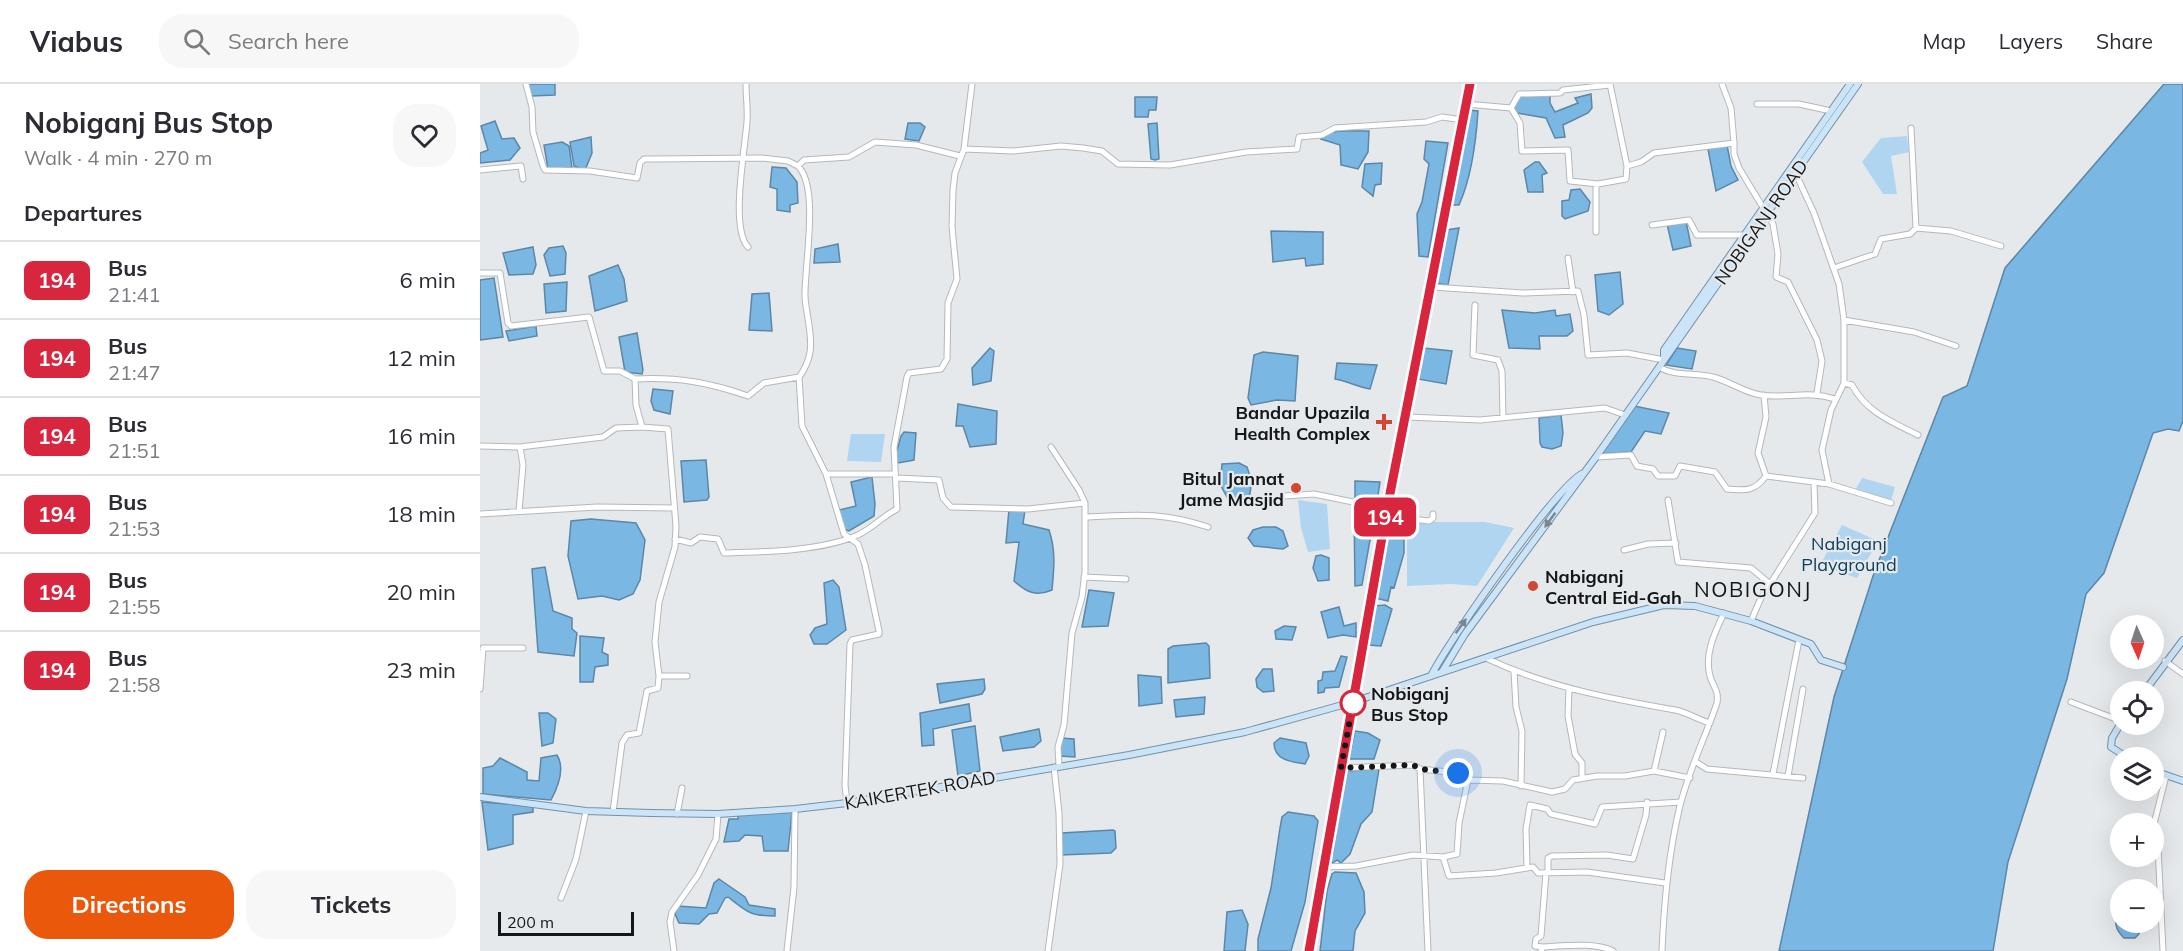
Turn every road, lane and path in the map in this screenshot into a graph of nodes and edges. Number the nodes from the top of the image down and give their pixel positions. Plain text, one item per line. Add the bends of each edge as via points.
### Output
1 (526, 84) edge
2 (746, 84) edge
3 (972, 84) edge
4 (1470, 84) edge
5 (1610, 84) edge
6 (1722, 84) edge
7 (1850, 84) edge
8 (1858, 84) edge
9 (1466, 104) junction
10 (1757, 104) dead end
11 (1511, 108) junction
12 (1831, 111) junction
13 (1463, 120) junction
14 (1911, 128) dead end
15 (1734, 143) junction
16 (964, 149) junction
17 (960, 156) junction
18 (744, 159) junction
19 (798, 166) junction
20 (1628, 166) junction
21 (1791, 168) junction
22 (480, 170) edge
23 (1797, 173) junction
24 (523, 179) dead end
25 (1596, 184) junction
26 (1764, 211) junction
27 (1652, 225) dead end
28 (1916, 228) junction
29 (1596, 232) dead end
30 (1744, 235) junction
31 (2001, 246) dead end
32 (748, 247) dead end
33 (1568, 258) dead end
34 (1834, 268) junction
35 (480, 273) edge
36 (1434, 287) junction
37 (1573, 292) junction
38 (1475, 305) dead end
39 (1844, 320) junction
40 (1956, 346) dead end
41 (1465, 355) dead end
42 (1473, 356) junction
43 (1664, 360) junction
44 (1659, 367) junction
45 (799, 377) junction
46 (635, 379) junction
47 (1844, 383) junction
48 (1817, 393) junction
49 (1764, 395) junction
50 (1835, 399) junction
51 (1625, 415) junction
52 (1407, 417) junction
53 (1503, 417) junction
54 (642, 427) junction
55 (1918, 435) dead end
56 (480, 446) edge
57 (519, 447) junction
58 (1051, 447) dead end
59 (1596, 457) junction
60 (1585, 473) junction
61 (826, 474) junction
62 (896, 476) junction
63 (1766, 476) junction
64 (1814, 482) junction
65 (1829, 484) junction
66 (1285, 496) dead end
67 (1668, 500) dead end
68 (1085, 503) junction
69 (1891, 503) dead end
70 (674, 508) junction
71 (519, 511) junction
72 (1386, 513) junction
73 (480, 514) edge
74 (1433, 514) dead end
75 (1085, 517) junction
76 (1208, 527) dead end
77 (851, 537) junction
78 (675, 539) junction
79 (1676, 543) junction
80 (1624, 550) dead end
81 (1084, 577) junction
82 (1126, 579) dead end
83 (1770, 584) junction
84 (1724, 613) junction
85 (1751, 621) junction
86 (1799, 640) junction
87 (2183, 640) edge
88 (523, 648) dead end
89 (1488, 659) junction
90 (2166, 661) junction
91 (1843, 667) dead end
92 (1514, 671) junction
93 (1442, 672) junction
94 (2183, 674) edge
95 (659, 676) junction
96 (687, 676) dead end
97 (1431, 676) junction
98 (2152, 681) edge
99 (480, 689) edge
100 (1569, 689) junction
101 (1803, 689) dead end
102 (1353, 702) junction
103 (2071, 702) dead end
104 (2110, 718) edge
105 (1710, 723) junction
106 (1663, 732) dead end
107 (1696, 762) junction
108 (1056, 766) junction
109 (1341, 768) junction
110 (1420, 769) junction
111 (1654, 771) junction
112 (1773, 774) junction
113 (1788, 776) junction
114 (2166, 776) joint
115 (1582, 778) junction
116 (1690, 778) junction
117 (1803, 778) dead end
118 (1468, 780) junction
119 (2183, 781) edge
120 (1521, 786) junction
121 (682, 788) dead end
122 (480, 797) edge
123 (847, 802) junction
124 (1647, 802) junction
125 (1681, 802) junction
126 (795, 809) junction
127 (586, 811) junction
128 (613, 812) junction
129 (2157, 813) edge
130 (677, 814) junction
131 (718, 814) junction
132 (1425, 856) junction
133 (1443, 857) junction
134 (1323, 867) junction
135 (1527, 867) junction
136 (2159, 867) edge
137 (1547, 873) junction
138 (1665, 883) junction
139 (561, 898) dead end
140 (1542, 949) edge
141 (674, 951) edge
142 (787, 951) edge
143 (1048, 951) edge
144 (1309, 951) edge
145 (1428, 951) edge
146 (1613, 951) edge
147 (1662, 951) edge
148 (2163, 951) edge

1 - 18 street via 533,132 546,170 637,178 644,159
2 - 18 street
3 - 16 street
4 - 9 main road
5 - 11 street via 1560,93 1519,94
5 - 20 street
6 - 15 street via 1731,108
7 - 12 main road, NOBIGANJ ROAD
8 - 23 main road, NOBIGANJ ROAD
9 - 11 street
9 - 13 main road
10 - 12 street via 1799,104
11 - 25 street via 1520,123 1522,151 1568,150 1570,181
12 - 21 main road, NOBIGANJ ROAD
13 - 16 street via 1442,117 1394,126 1335,128 1322,135 1299,137 1297,149 1246,152 1170,165 1118,164 1102,151 1083,148
13 - 36 main road
14 - 28 street
15 - 20 street via 1654,153
15 - 26 street via 1739,168
16 - 17 street
17 - 19 street via 910,144 875,142 849,157 804,160
17 - 62 street via 953,190 952,227 957,279 948,303 947,359 941,369 909,373 907,377 894,447
18 - 19 street via 788,161
18 - 32 street via 740,216 742,239
19 - 45 street via 805,177 810,218 805,294 810,352
20 - 25 street via 1626,179
21 - 23 street
21 - 26 main road, NOBIGANJ ROAD
22 - 24 street via 521,166
23 - 26 main road, NOBIGANJ ROAD
23 - 34 street
25 - 29 street
26 - 30 main road, NOBIGANJ ROAD
26 - 43 main road, NOBIGANJ ROAD
26 - 48 street via 1776,238 1776,277 1788,282 1818,339 1821,360
27 - 30 street via 1690,220 1697,235
28 - 31 street via 1951,231
28 - 34 street via 1910,234 1881,239 1875,254
30 - 43 main road, NOBIGANJ ROAD via 1664,350
33 - 37 street
34 - 39 street
35 - 46 street via 500,273 511,326 589,317 604,371 620,371
36 - 37 street
36 - 52 main road
37 - 43 street via 1580,293 1588,355 1627,353
38 - 42 street
39 - 40 street via 1906,330
39 - 47 street
41 - 42 street
42 - 53 street via 1498,360 1502,371
43 - 44 main road, NOBIGANJ ROAD
44 - 49 street via 1669,373 1716,378
44 - 51 main road, NOBIGANJ ROAD
45 - 46 street via 764,383 748,396 723,386 678,378
45 - 61 street via 802,426
46 - 54 street
47 - 50 street
47 - 55 street via 1851,385 1859,399 1879,415
48 - 49 street
48 - 50 street
49 - 63 street via 1766,417 1758,453
50 - 65 street via 1822,450
51 - 53 street via 1605,408
51 - 59 main road, NOBIGANJ ROAD
52 - 53 street
52 - 72 main road
54 - 57 street via 616,428 603,437
54 - 70 street via 668,429
56 - 57 street
57 - 71 street via 523,465
58 - 68 street
59 - 60 main road, NOBIGANJ ROAD
59 - 63 street via 1630,455 1637,466 1653,469 1658,476 1676,476 1680,466 1712,471 1718,473 1727,489 1744,491 1755,488
60 -> 93 main road, NOBIGANJ ROAD via 1465,634
97 -> 60 main road, NOBIGANJ ROAD via 1444,649 1545,511 1570,481
61 - 62 street
61 - 77 street via 844,534
62 - 68 street via 939,480 943,498 951,507 1028,509
62 - 77 street via 897,509
63 - 64 street
64 - 65 street
64 - 83 street via 1815,513
65 - 69 street
66 - 72 street via 1314,494
67 - 79 street
68 - 75 street
70 - 71 street
70 - 78 street
71 - 73 street
72 - 74 street via 1429,521
72 - 102 main road
75 - 76 street via 1146,513 1190,519
75 - 81 street
77 - 78 street via 830,546 750,553 724,553 715,538 700,537 691,543
77 - 123 street via 858,544 865,565 879,634 852,640 850,644
78 - 95 street via 659,602
79 - 80 street
79 - 83 street via 1678,562 1751,568
81 - 82 street
81 - 108 street via 1072,633 1064,725
83 - 85 street
84 - 85 main road, KAIKERTEK ROAD
84 - 89 main road, KAIKERTEK ROAD via 1695,606 1664,605 1593,622
84 - 105 street via 1710,648 1710,678 1718,693
85 - 86 main road, KAIKERTEK ROAD
86 - 91 main road, KAIKERTEK ROAD via 1813,645 1821,660
86 - 112 street
87 - 90 main road
88 - 99 street via 483,648
89 - 92 street
89 - 93 main road, KAIKERTEK ROAD
90 - 94 street
90 - 98 main road
92 - 100 street
92 - 120 street via 1522,731
93 - 97 main road, KAIKERTEK ROAD
95 - 96 street
95 - 128 street via 658,688 646,691 639,733 627,735 622,743
97 - 102 main road, KAIKERTEK ROAD
100 - 105 street via 1642,702
100 - 115 street via 1568,716 1575,754 1582,763
101 - 113 street
102 - 108 main road, KAIKERTEK ROAD via 1207,741
102 - 109 main road
103 - 104 street
105 - 107 street
106 - 111 street
107 - 112 street via 1707,769
107 - 116 street
108 - 123 main road, KAIKERTEK ROAD
108 - 143 street via 1060,864
109 - 110 street via 1406,765
109 - 134 main road
110 - 118 street via 1458,773
110 - 132 street
111 - 115 street
111 - 116 street
112 - 113 street
113 - 117 street
114 - 119 main road
114 - 129 street
115 - 120 street via 1554,792
116 - 125 street
118 - 120 street
118 - 133 street via 1457,855
121 - 130 street
122 - 127 main road, KAIKERTEK ROAD
123 - 126 main road, KAIKERTEK ROAD
124 - 125 street
124 - 135 street via 1602,807 1595,824 1530,805
124 - 137 street via 1634,858 1552,856 1548,858
125 - 138 street
126 - 131 main road, KAIKERTEK ROAD
126 - 142 street via 794,887
127 - 128 main road, KAIKERTEK ROAD
127 - 139 street via 576,860
128 - 130 main road, KAIKERTEK ROAD
130 - 131 main road, KAIKERTEK ROAD
131 - 141 street via 716,839 698,875 672,912
132 - 133 street
132 - 134 street
132 - 145 street
133 - 135 street via 1449,876
134 - 144 main road
135 - 137 street via 1534,867 1536,873
136 - 148 street
137 - 138 street via 1587,872
137 - 140 street via 1541,936 1535,946
138 - 147 street
140 - 146 street via 1598,947

